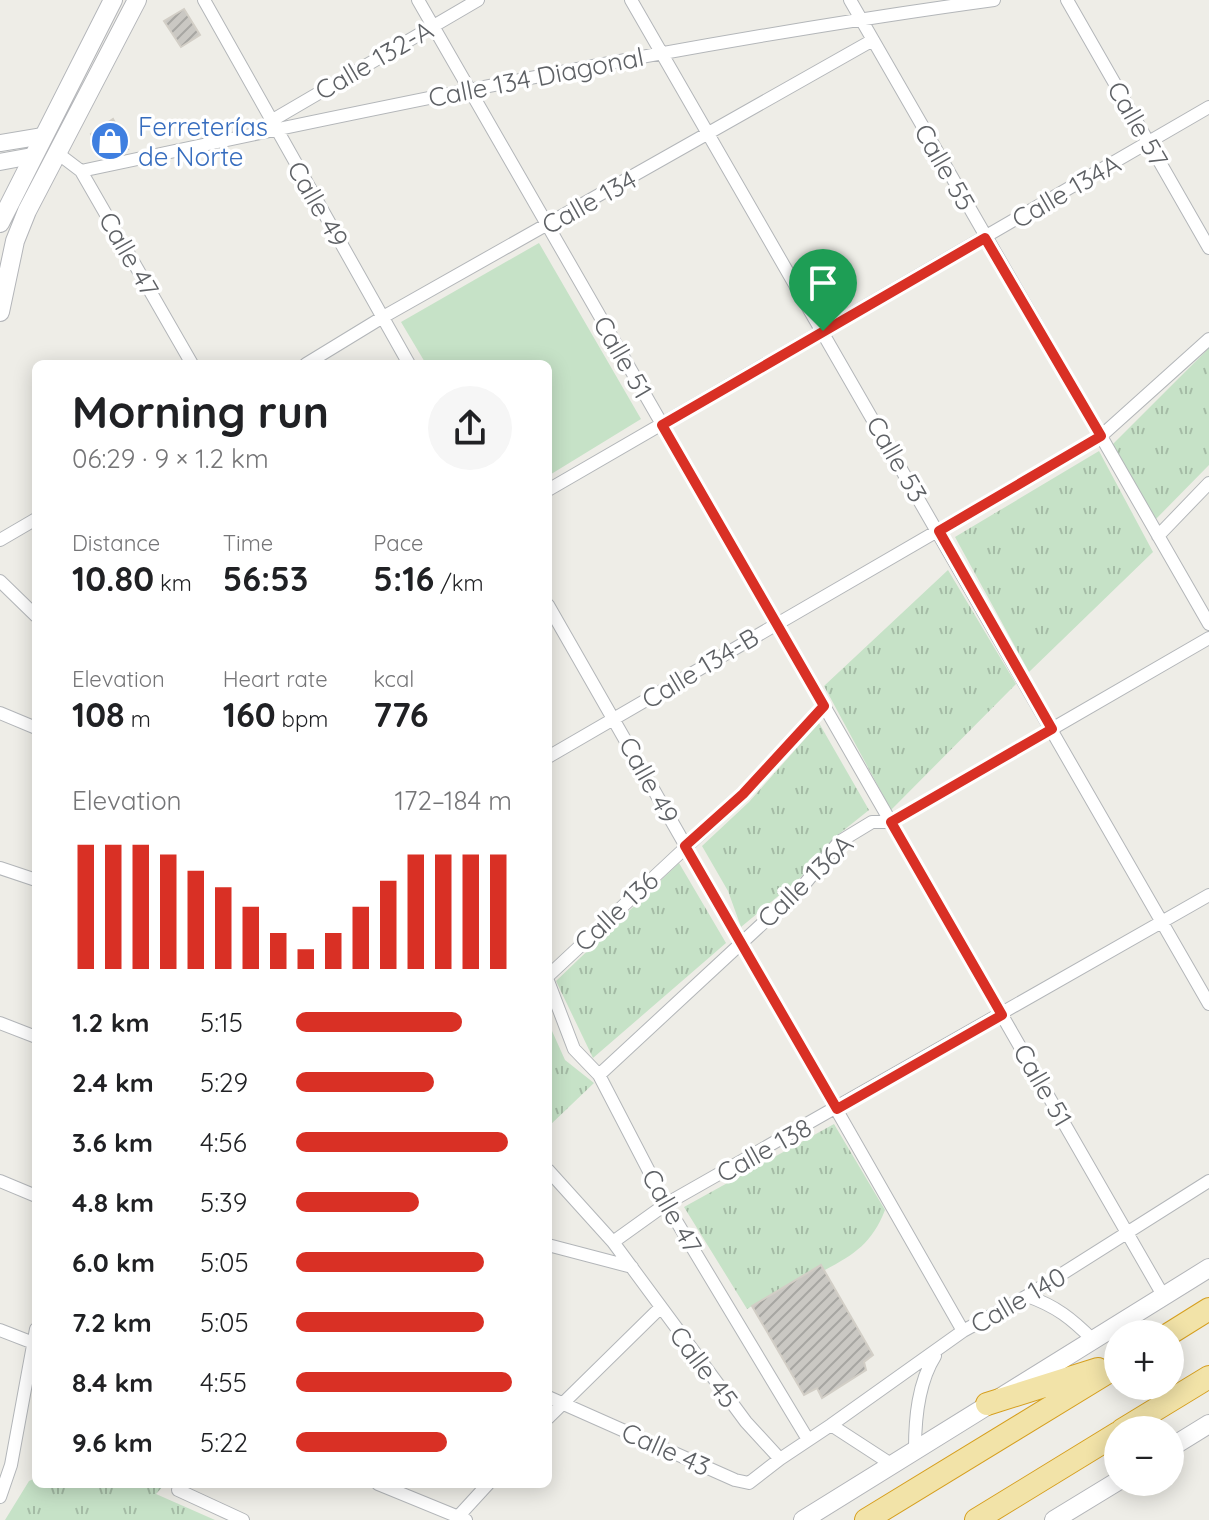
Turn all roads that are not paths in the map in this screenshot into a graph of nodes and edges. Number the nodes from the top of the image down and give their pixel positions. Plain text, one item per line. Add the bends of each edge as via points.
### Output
1 (113, 0) edge
2 (137, 0) edge
3 (204, 0) edge
4 (418, 0) edge
5 (478, 0) edge
6 (631, 0) edge
7 (850, 0) edge
8 (994, 0) edge
9 (1067, 0) edge
10 (861, 18) junction
11 (432, 26) junction
12 (873, 40) junction
13 (662, 53) junction
14 (469, 90) junction
15 (1209, 107) edge
16 (273, 125) junction
17 (710, 135) junction
18 (43, 136) junction
19 (0, 143) edge
20 (1148, 143) junction
21 (56, 152) junction
22 (32, 156) junction
23 (0, 162) edge
24 (81, 171) junction
25 (0, 223) edge
26 (547, 226) junction
27 (985, 238) junction
28 (1209, 247) edge
29 (0, 312) edge
30 (383, 317) junction
31 (823, 331) junction
32 (1209, 339) edge
33 (190, 360) edge
34 (313, 360) edge
35 (407, 360) edge
36 (662, 425) junction
37 (1101, 436) junction
38 (1209, 483) edge
39 (552, 488) edge
40 (32, 521) edge
41 (939, 531) junction
42 (1158, 536) junction
43 (0, 540) edge
44 (0, 581) edge
45 (32, 612) edge
46 (552, 612) edge
47 (776, 622) junction
48 (1209, 624) edge
49 (1209, 638) edge
50 (824, 706) junction
51 (0, 713) edge
52 (615, 719) junction
53 (32, 726) edge
54 (1052, 729) junction
55 (552, 755) edge
56 (891, 822) junction
57 (685, 846) junction
58 (0, 868) edge
59 (32, 879) edge
60 (1209, 895) edge
61 (1162, 923) junction
62 (740, 942) junction
63 (552, 974) edge
64 (552, 989) edge
65 (1209, 1004) edge
66 (1002, 1015) junction
67 (0, 1023) edge
68 (32, 1035) edge
69 (599, 1075) junction
70 (837, 1109) junction
71 (552, 1174) edge
72 (0, 1181) edge
73 (1209, 1181) edge
74 (32, 1194) edge
75 (666, 1204) junction
76 (1128, 1233) junction
77 (613, 1242) junction
78 (552, 1246) edge
79 (632, 1267) junction
80 (1209, 1268) edge
81 (1027, 1296) junction
82 (1164, 1297) junction
83 (660, 1308) junction
84 (1209, 1309) edge
85 (1184, 1325) edge
86 (0, 1330) edge
87 (963, 1331) junction
88 (1093, 1340) junction
89 (32, 1342) edge
90 (939, 1350) junction
91 (32, 1358) edge
92 (1104, 1368) edge
93 (1104, 1373) edge
94 (1209, 1377) edge
95 (552, 1398) edge
96 (562, 1402) junction
97 (987, 1404) junction
98 (552, 1413) edge
99 (1145, 1416) edge
100 (1209, 1424) edge
101 (831, 1425) junction
102 (807, 1438) junction
103 (1184, 1439) edge
104 (1104, 1441) edge
105 (915, 1449) junction
106 (780, 1459) junction
107 (891, 1464) junction
108 (180, 1488) edge
109 (387, 1488) edge
110 (485, 1488) edge
111 (1104, 1490) edge
112 (0, 1497) edge
113 (459, 1519) edge
114 (243, 1520) edge
115 (803, 1520) edge
116 (866, 1520) edge
117 (976, 1520) edge
118 (1054, 1520) edge

1 - 18 main road
2 - 21 main road
3 - 16 street, Calle 49
4 - 11 street, Calle 51
5 - 11 street, Calle 132-A
6 - 13 street, Calle 53
7 - 10 street, Calle 55
8 - 10 street, Calle 134 Diagonal
9 - 20 street, Calle 57
10 - 12 street, Calle 55
10 - 13 street, Calle 134 Diagonal
11 - 14 street, Calle 51
11 - 16 street, Calle 132-A
12 - 17 street, Calle 134
12 - 27 street, Calle 55
13 - 14 street, Calle 134 Diagonal
13 - 17 street, Calle 53
14 - 16 street, Calle 134 Diagonal
14 - 26 street, Calle 51
15 - 20 street, Calle 134A
16 - 24 street, Calle 134 Diagonal
16 - 30 street, Calle 49
17 - 26 street, Calle 134
17 - 31 street, Calle 53
18 - 19 street
18 - 22 main road
20 - 27 street, Calle 134A
20 - 28 street, Calle 57
21 - 24 street, Calle 47
21 - 29 main road via 15,241
22 - 23 street
22 - 25 main road
24 - 33 street, Calle 47
26 - 30 street, Calle 134
26 - 36 street, Calle 51
27 - 31 street, Calle 134A
27 - 37 street, Calle 55
30 - 34 street, Calle 134
30 - 35 street, Calle 49
31 - 36 street, Calle 134A
31 - 41 street, Calle 53
32 - 37 street, Calle 134-B
36 - 39 street, Calle 134A
36 - 47 street, Calle 51
37 - 41 street, Calle 134-B
37 - 42 street, Calle 55
38 - 42 street
40 - 43 street
41 - 47 street, Calle 134-B
41 - 54 street, Calle 53
42 - 48 street, Calle 55
44 - 45 street
46 - 52 street, Calle 49
47 - 50 street, Calle 51
47 - 52 street, Calle 134-B
49 - 54 street, Calle 136A
50 - 56 street, Calle 51
50 - 57 street, Calle 136 via 743,794
51 - 53 street
52 - 55 street, Calle 134-B
52 - 57 street, Calle 49
54 - 56 street, Calle 136A
54 - 61 street, Calle 53
56 - 62 street, Calle 136A via 872,822 839,842 803,886
56 - 66 street, Calle 51
57 - 62 street, Calle 49
57 - 63 street, Calle 136
58 - 59 street
60 - 61 street, Calle 138
61 - 65 street, Calle 53
61 - 66 street, Calle 138
62 - 69 street, Calle 136A
62 - 70 street, Calle 49
64 - 69 street, Calle 47 via 574,1049
66 - 70 street, Calle 138
66 - 76 street, Calle 51
67 - 68 street
69 - 75 street, Calle 47
70 - 75 street, Calle 138
70 - 87 street, Calle 49
71 - 77 street, Calle 45
72 - 74 street
73 - 76 street, Calle 140
75 - 77 street, Calle 138
75 - 102 street, Calle 47
76 - 81 street, Calle 140
76 - 82 street, Calle 51
77 - 79 street, Calle 45
78 - 79 street
79 - 83 street, Calle 45
80 - 82 main road
81 - 87 street, Calle 140
81 - 88 street via 1068,1315
82 - 88 main road
83 - 96 street
83 - 106 street, Calle 45
84 - 85 highway
86 - 89 street
87 - 90 street, Calle 140
88 - 97 main road
90 - 101 street, Calle 140
90 - 105 street via 925,1372
91 - 112 street
92 - 97 highway
93 - 116 highway
94 - 99 highway
95 - 96 street, Calle 43
96 - 98 street
96 - 106 street, Calle 43 via 735,1480 749,1483
97 - 105 main road
100 - 103 main road
101 - 102 street
101 - 107 street
102 - 106 street
104 - 117 highway
105 - 107 main road
107 - 115 main road
108 - 114 street
109 - 113 street
110 - 113 street
111 - 118 main road

